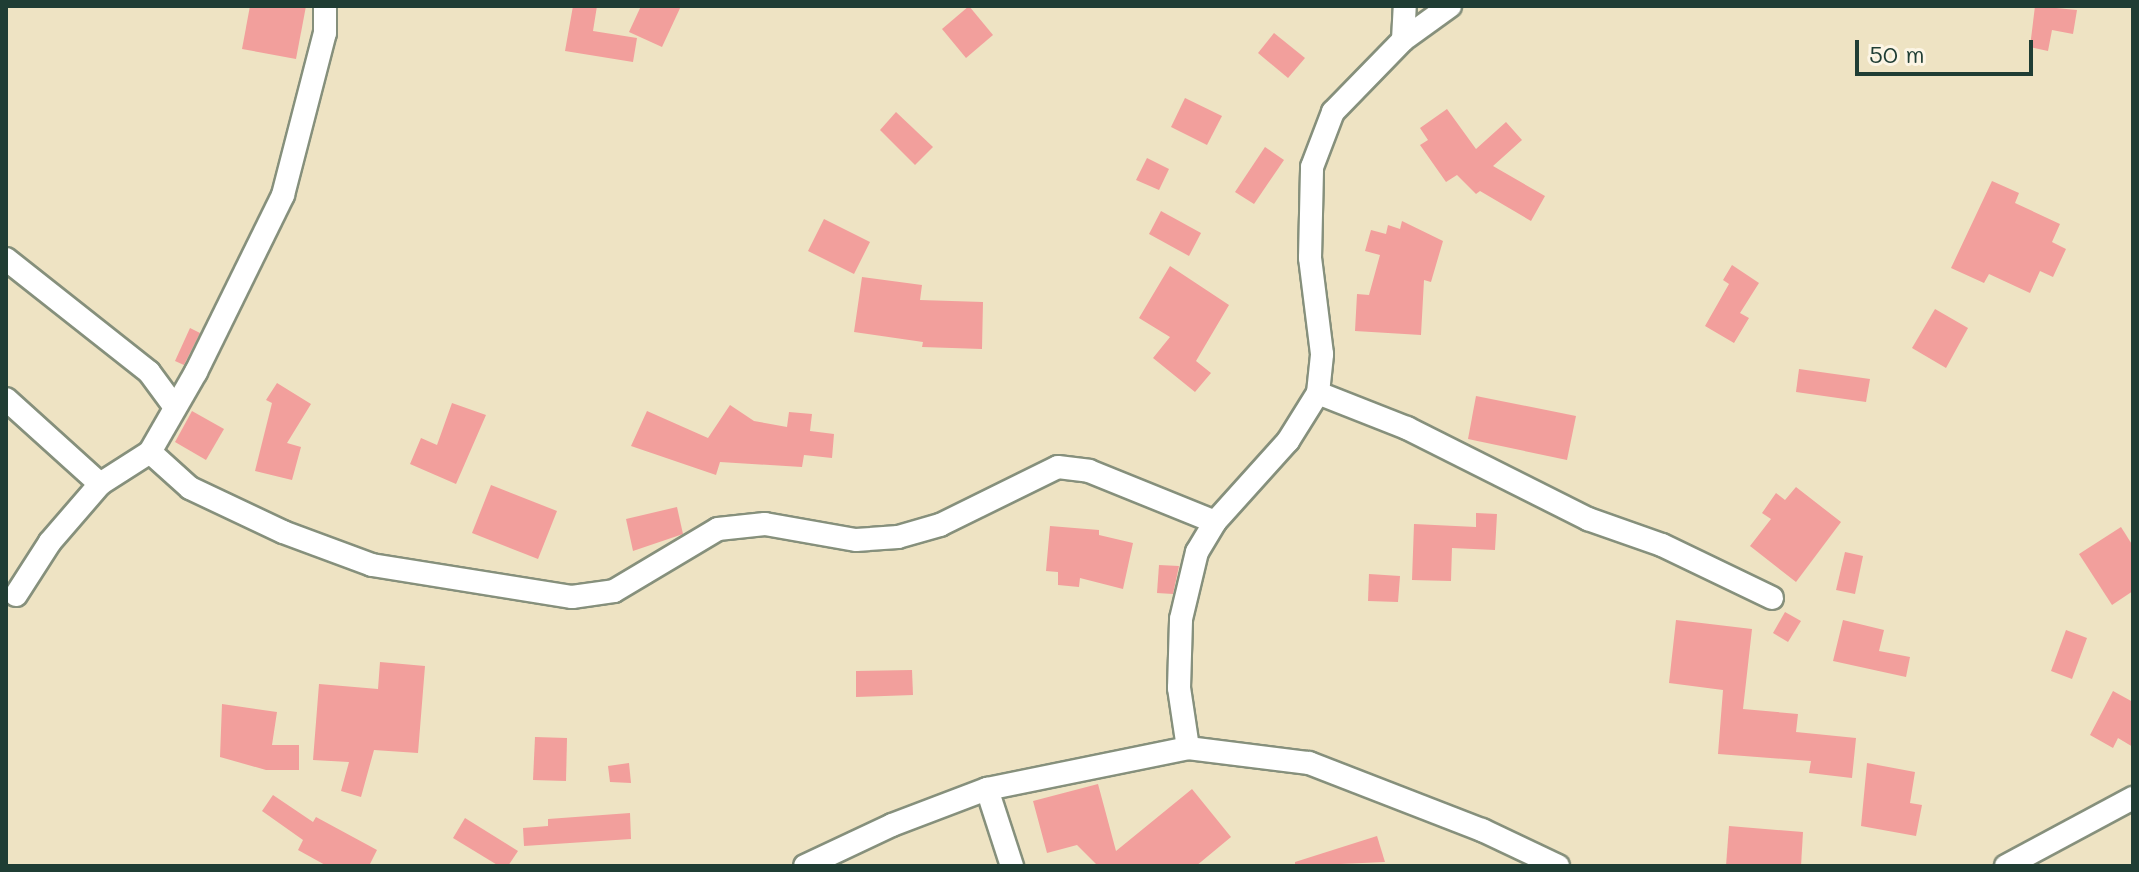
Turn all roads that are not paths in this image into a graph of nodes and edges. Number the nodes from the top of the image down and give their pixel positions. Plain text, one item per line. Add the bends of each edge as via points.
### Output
1 (325, 6) edge
2 (1405, 6) edge
3 (1450, 6) edge
4 (1403, 40) junction
5 (6, 259) edge
6 (1318, 393) junction
7 (6, 399) edge
8 (174, 406) junction
9 (150, 452) junction
10 (100, 484) junction
11 (1215, 522) junction
12 (16, 595) dead end
13 (1772, 598) dead end
14 (1188, 748) junction
15 (987, 789) junction
16 (2133, 798) edge
17 (805, 866) edge
18 (1012, 866) edge
19 (1558, 866) edge
20 (2006, 866) edge

1 - 8 street via 325,33 283,195
2 - 4 street
3 - 4 street
4 - 6 street via 1333,112 1312,167 1310,258 1322,354
5 - 8 street via 149,372
6 - 11 street via 1288,441
6 - 13 street via 1407,428 1588,519 1662,545
7 - 10 street
8 - 9 street
9 - 10 street
9 - 11 street via 190,488 283,532 372,565 572,597 614,591 718,529 765,524 856,540 898,537 940,525 1058,467 1102,476
10 - 12 street via 50,542
11 - 14 street via 1197,552 1181,619 1179,688
14 - 15 street
14 - 19 street via 1309,763 1482,830
15 - 17 street
15 - 18 street
16 - 20 street

